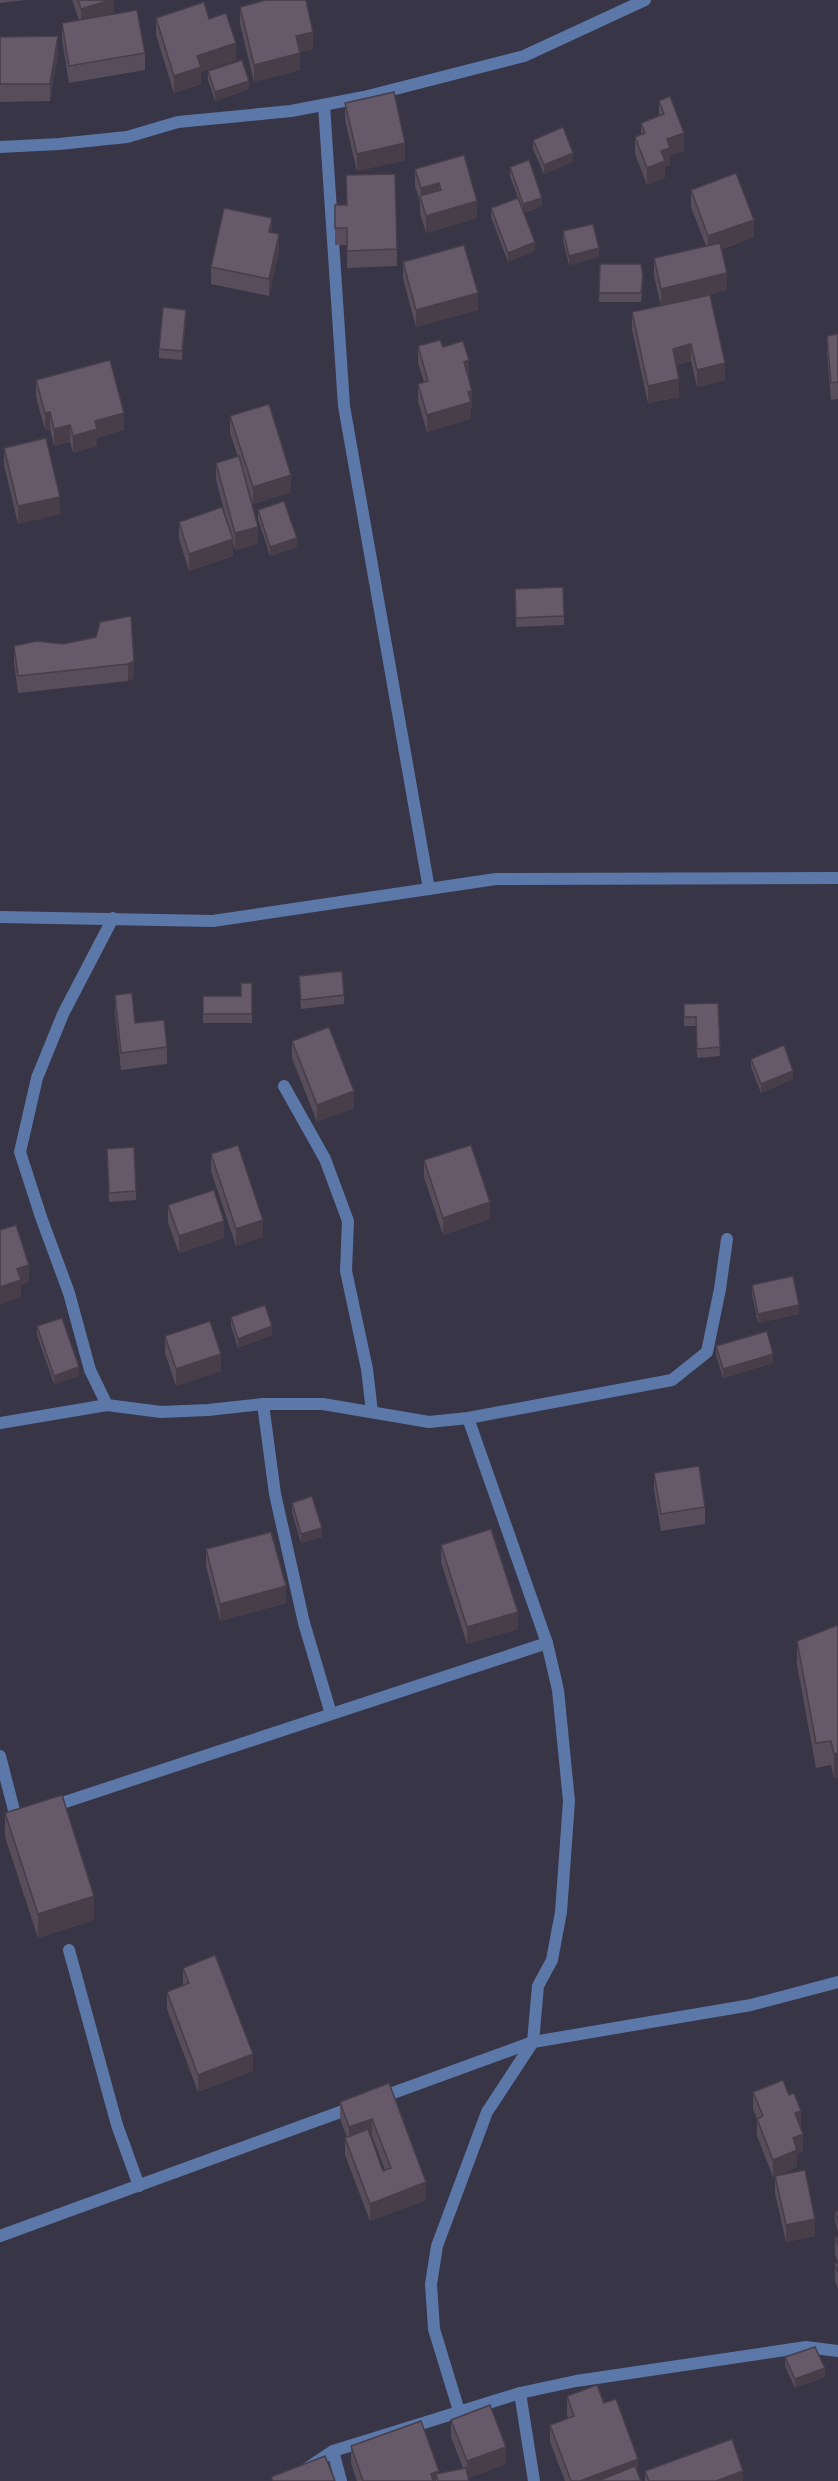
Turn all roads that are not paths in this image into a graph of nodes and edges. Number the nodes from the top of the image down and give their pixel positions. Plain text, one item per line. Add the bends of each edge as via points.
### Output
1 (645, 0) edge
2 (324, 105) junction
3 (0, 147) edge
4 (838, 878) edge
5 (429, 889) junction
6 (0, 917) edge
7 (113, 918) junction
8 (284, 1086) dead end
9 (727, 1239) dead end
10 (263, 1404) junction
11 (107, 1405) junction
12 (372, 1412) junction
13 (468, 1419) junction
14 (0, 1423) edge
15 (547, 1643) junction
16 (331, 1714) junction
17 (0, 1756) edge
18 (27, 1814) junction
19 (0, 1823) edge
20 (69, 1950) dead end
21 (838, 1982) edge
22 (533, 2042) junction
23 (139, 2186) junction
24 (0, 2236) edge
25 (838, 2352) edge
26 (520, 2393) junction
27 (459, 2411) junction
28 (333, 2451) junction
29 (288, 2481) edge
30 (341, 2481) edge
31 (534, 2481) edge

1 - 2 street via 524,56
2 - 3 street via 178,122 127,137
2 - 5 street via 344,406
4 - 5 street via 496,879
5 - 7 street via 213,921
6 - 7 street
7 - 11 street via 63,1014 37,1078 20,1152 69,1293 90,1370
8 - 12 street via 325,1159 348,1221 346,1271
9 - 13 street via 707,1352 672,1380
10 - 11 street via 161,1412
10 - 12 street via 323,1404
10 - 16 street via 275,1494 304,1623
11 - 14 street
12 - 13 street via 429,1422
13 - 15 street
15 - 16 street
15 - 22 street via 558,1690 569,1801 561,1912 552,1960 538,1986
16 - 18 street
17 - 18 street
18 - 19 street
20 - 23 street via 111,2103
21 - 22 street via 751,2005
22 - 23 street
22 - 27 street via 487,2112 437,2246 431,2284 434,2329
23 - 24 street
25 - 26 street via 806,2347 611,2375
26 - 27 street
26 - 31 street
27 - 28 street
28 - 29 street
28 - 30 street

